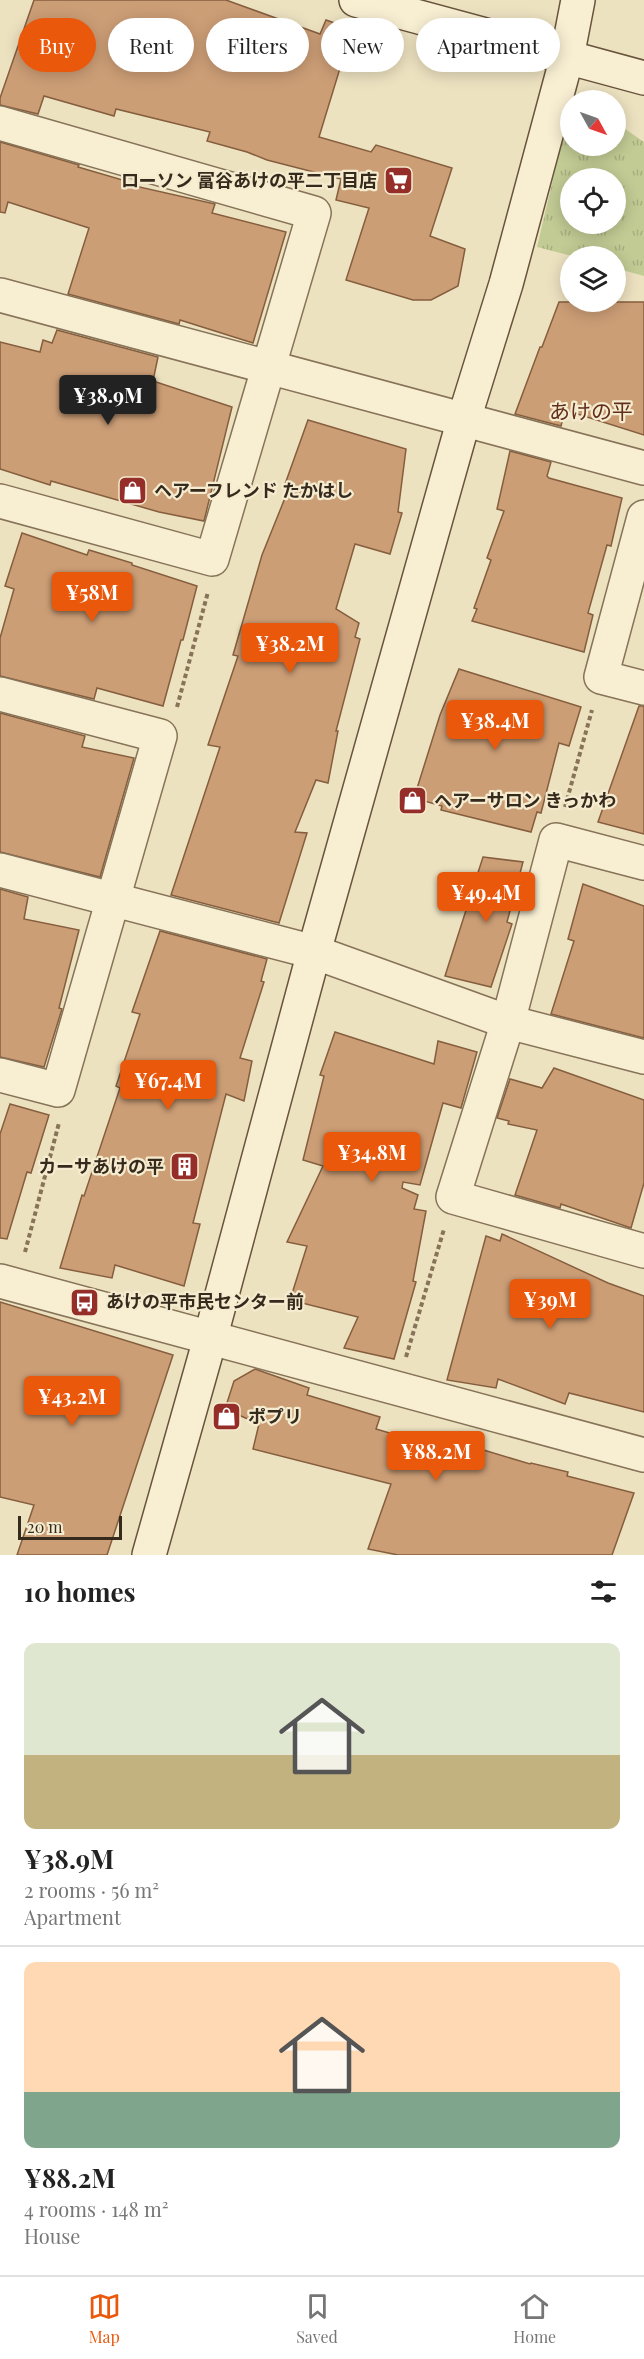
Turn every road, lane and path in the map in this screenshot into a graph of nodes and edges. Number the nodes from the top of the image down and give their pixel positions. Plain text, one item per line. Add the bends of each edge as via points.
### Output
1 (357, 0) edge
2 (578, 0) edge
3 (567, 57) junction
4 (644, 78) edge
5 (0, 123) edge
6 (0, 296) edge
7 (268, 367) junction
8 (465, 419) junction
9 (644, 468) edge
10 (0, 501) edge
11 (644, 517) edge
12 (212, 559) junction
13 (601, 677) junction
14 (644, 688) edge
15 (0, 694) edge
16 (160, 736) junction
17 (556, 840) junction
18 (644, 863) edge
19 (0, 870) edge
20 (111, 900) junction
21 (314, 952) junction
22 (508, 1022) junction
23 (644, 1057) edge
24 (0, 1075) edge
25 (58, 1090) junction
26 (453, 1197) junction
27 (644, 1251) edge
28 (8, 1283) edge
29 (210, 1339) junction
30 (396, 1389) junction
31 (644, 1455) edge
32 (149, 1555) edge

1 - 3 street
2 - 3 street
3 - 4 street
3 - 8 street
5 - 7 street via 314,213
6 - 7 street
7 - 8 street
7 - 12 street
8 - 9 street
8 - 21 street
10 - 12 street
11 - 13 street
12 - 16 path via 210,583 175,715
13 - 14 street
13 - 17 path
15 - 16 street
16 - 20 street
17 - 18 street
17 - 22 street
19 - 20 street
20 - 21 street
20 - 25 street
21 - 22 street
21 - 29 street
22 - 23 street
22 - 26 street
24 - 25 street
25 - 28 path via 62,1115
26 - 27 street
26 - 30 path
28 - 29 street
29 - 30 street
29 - 32 street
30 - 31 street

